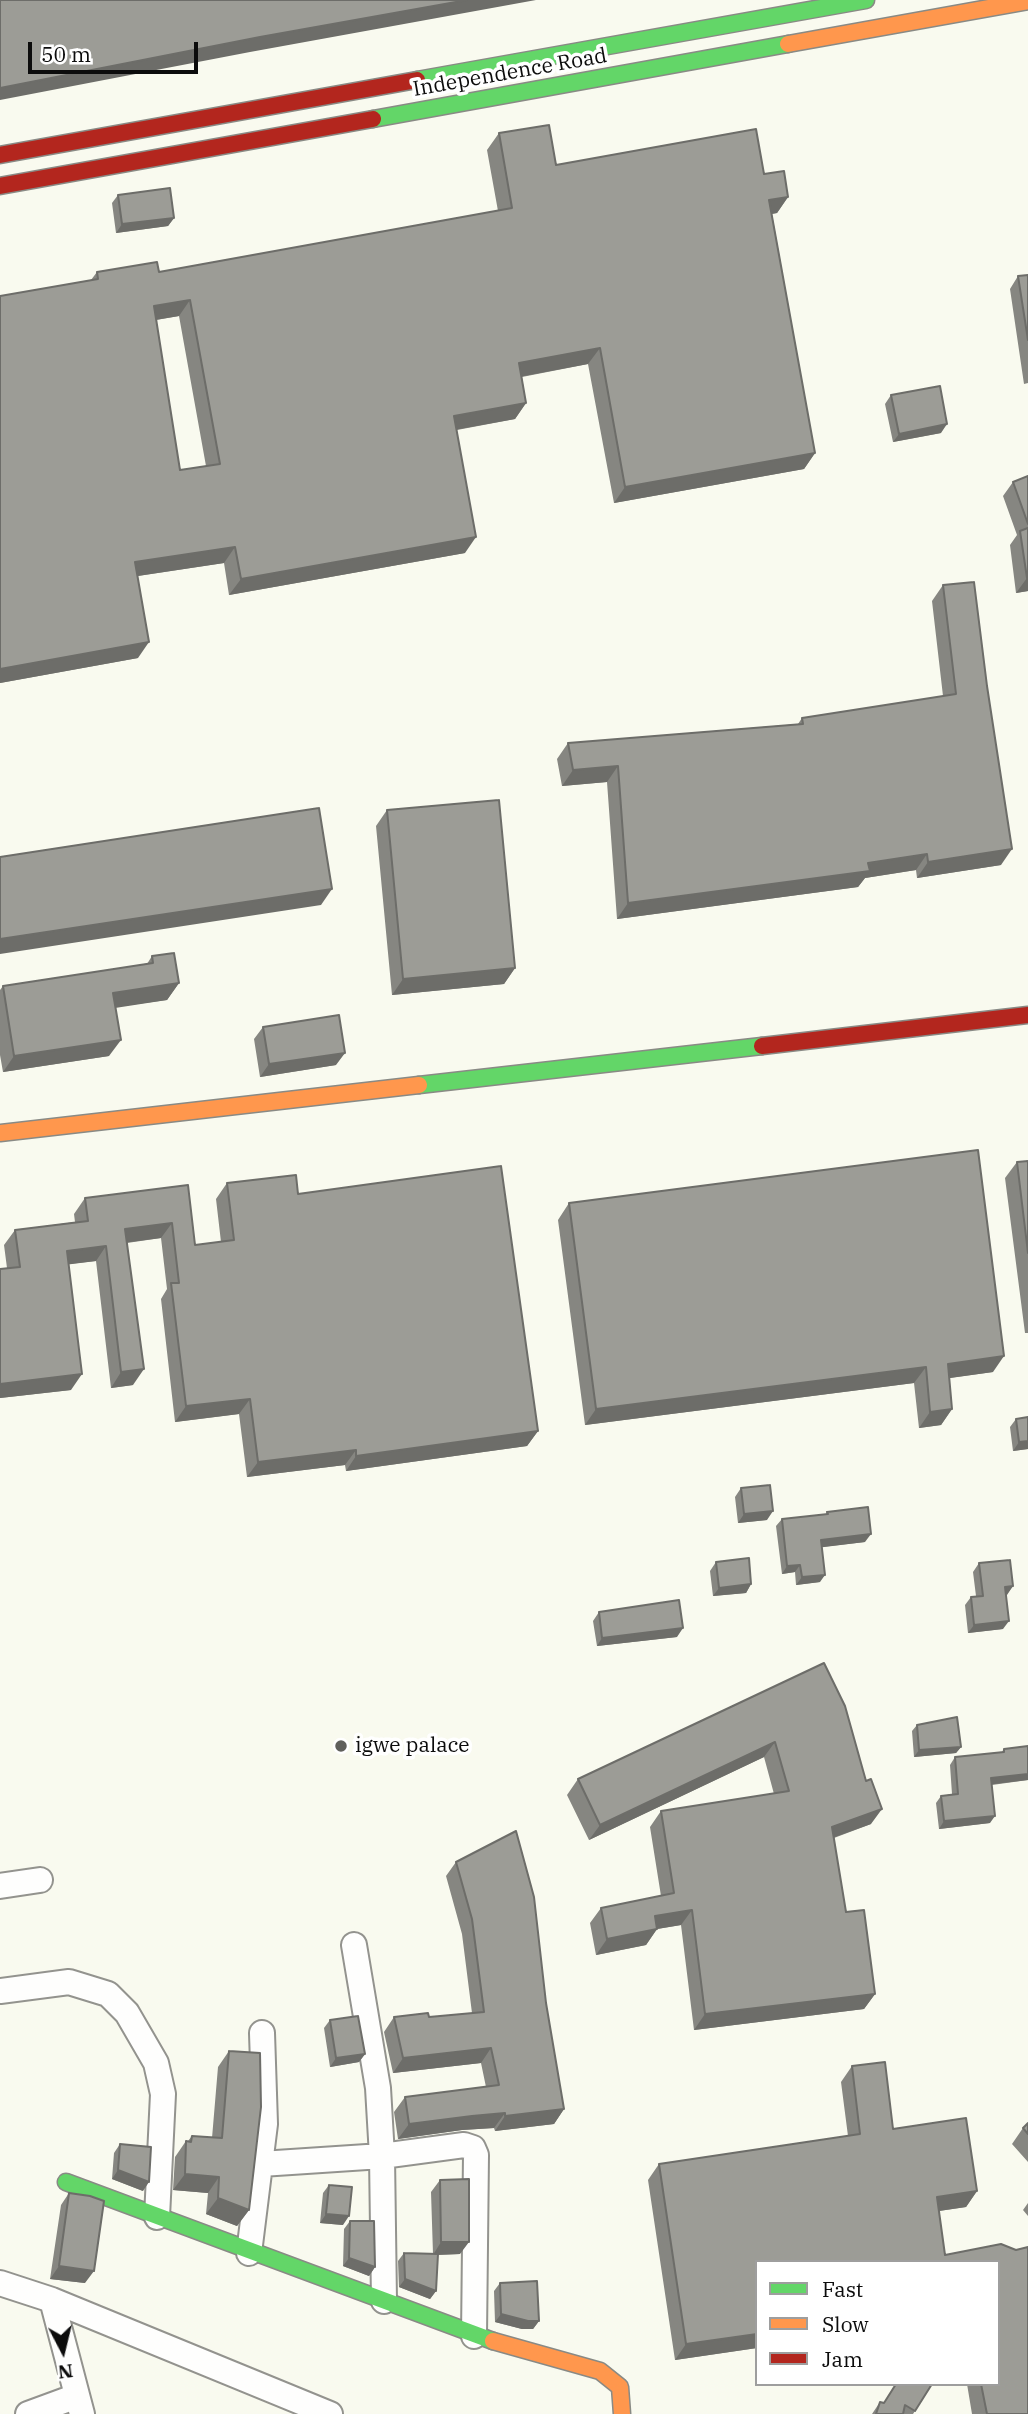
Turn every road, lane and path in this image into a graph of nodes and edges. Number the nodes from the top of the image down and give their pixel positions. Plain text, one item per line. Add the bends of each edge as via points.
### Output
1 (866, 0) edge
2 (1028, 1) edge
3 (767, 8) edge
4 (0, 155) edge
5 (0, 186) edge
6 (1028, 1015) edge
7 (0, 1133) edge
8 (40, 1880) dead end
9 (0, 1886) edge
10 (354, 1945) dead end
11 (0, 1991) edge
12 (262, 2033) dead end
13 (382, 2156) junction
14 (261, 2164) junction
15 (66, 2182) dead end
16 (157, 2217) junction
17 (249, 2253) junction
18 (2, 2285) edge
19 (52, 2300) junction
20 (384, 2301) junction
21 (474, 2336) junction
22 (79, 2405) edge
23 (305, 2409) edge
24 (28, 2414) edge
25 (330, 2414) edge
26 (622, 2414) edge

1 - 3 main road, Independence Road
2 - 5 main road, Independence Road
3 - 4 main road, Independence Road
6 - 7 main road
8 - 9 street
10 - 13 street via 379,2088
11 - 16 street via 69,1982 108,1994 127,2013 156,2063 163,2094
12 - 14 street via 265,2124
13 - 14 street
13 - 20 street
13 - 21 street via 464,2145 473,2148
14 - 17 street
15 - 16 main road
16 - 17 main road
17 - 20 main road
18 - 19 street
19 - 22 street
19 - 23 street
20 - 21 main road
21 - 26 main road via 600,2371 620,2387
22 - 24 street
23 - 25 street

